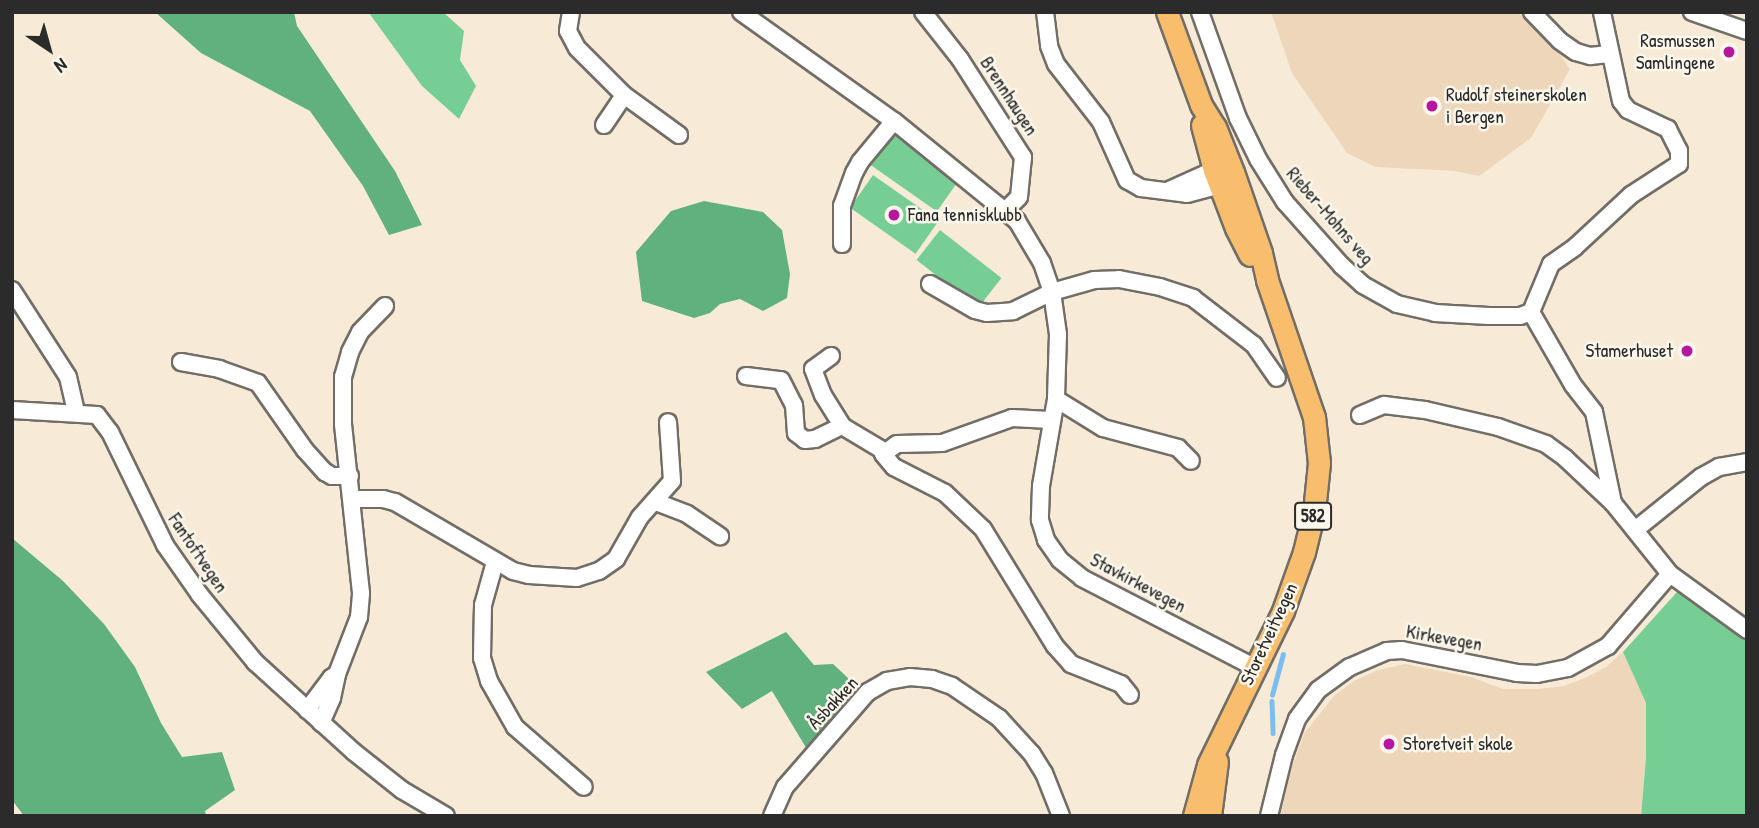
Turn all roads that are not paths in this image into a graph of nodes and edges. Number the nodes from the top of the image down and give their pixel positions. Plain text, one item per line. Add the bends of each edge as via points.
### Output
1 (571, 12) edge
2 (741, 12) edge
3 (923, 12) edge
4 (1045, 12) edge
5 (1167, 12) edge
6 (1200, 12) edge
7 (1532, 12) edge
8 (1602, 12) edge
9 (1692, 12) edge
10 (1747, 31) edge
11 (1609, 54) junction
12 (625, 95) junction
13 (894, 121) junction
14 (604, 125) dead end
15 (679, 135) dead end
16 (1222, 176) junction
17 (1006, 210) junction
18 (842, 244) dead end
19 (930, 284) dead end
20 (12, 290) edge
21 (1052, 292) junction
22 (385, 306) dead end
23 (1531, 312) junction
24 (831, 356) dead end
25 (181, 362) dead end
26 (746, 376) dead end
27 (1277, 377) dead end
28 (1056, 399) junction
29 (12, 410) edge
30 (76, 413) junction
31 (1360, 415) dead end
32 (1050, 420) junction
33 (668, 422) dead end
34 (842, 426) junction
35 (884, 451) junction
36 (1191, 461) dead end
37 (1747, 462) edge
38 (350, 476) junction
39 (352, 499) junction
40 (656, 502) junction
41 (1613, 503) junction
42 (1636, 530) junction
43 (720, 536) dead end
44 (495, 562) junction
45 (1670, 575) junction
46 (1747, 630) edge
47 (1254, 667) junction
48 (337, 674) junction
49 (1130, 695) dead end
50 (307, 710) junction
51 (321, 723) junction
52 (1219, 741) junction
53 (584, 787) dead end
54 (446, 816) edge
55 (772, 816) edge
56 (1061, 816) edge
57 (1194, 816) edge
58 (1210, 816) edge
59 (1269, 816) edge

1 - 12 street via 567,25 571,38
2 - 13 street, Stavkirkevegen
3 - 17 street, Brennhaugen via 960,59 1023,157 1019,197
4 - 16 street via 1056,64 1101,122 1123,174 1142,188 1167,191
5 - 16 main road, Storetveitvegen / 582
6 - 23 street, Rieber-Mohns veg via 1238,118 1263,169 1293,212 1350,273 1382,297 1425,311 1489,316
7 - 11 street via 1576,52
8 - 11 street
9 - 10 street
11 - 23 street via 1621,101 1668,129 1679,151 1679,164 1631,195 1551,264
12 - 14 street
12 - 15 street
13 - 17 street, Stavkirkevegen
13 - 18 street via 854,173 842,206
16 - 47 main road, Storetveitvegen / 582 via 1236,228 1267,281 1314,417 1319,463 1304,552 1283,611
17 - 21 street, Stavkirkevegen via 1030,238
19 - 21 street via 987,313 1013,311
20 - 30 street via 68,377
21 - 27 street via 1107,279 1185,295 1254,345
21 - 28 street, Stavkirkevegen via 1058,334
22 - 38 street via 360,332 345,363 341,397
23 - 41 street via 1594,412
24 - 34 street via 813,369 822,395
25 - 38 street via 257,383 325,472
26 - 34 street via 781,380 794,405 796,433 805,440
28 - 32 street, Stavkirkevegen
28 - 36 street via 1103,428 1178,448
29 - 30 street, Fantoftvegen
30 - 50 street, Fantoftvegen via 92,413 104,422 153,524 192,584 255,662
31 - 41 street via 1394,405 1520,434 1554,449
32 - 35 street via 1012,418 958,439 897,444
32 - 47 street, Stavkirkevegen via 1040,520 1046,540 1060,560 1082,578
33 - 40 street via 673,475
34 - 35 street
35 - 49 street via 888,463 945,493 983,529 1055,646 1071,664 1121,684
37 - 42 street via 1718,467 1701,477
38 - 39 street
39 - 44 street via 395,502
39 - 48 street via 361,606 355,634
40 - 43 street via 687,514
40 - 44 street via 640,517 616,559 590,575 529,575
41 - 42 street
42 - 45 street
44 - 53 street via 483,605 482,658 489,681 515,727
45 - 46 street
45 - 59 street, Kirkevegen via 1608,646 1568,668 1517,673 1402,650 1387,651 1350,667 1318,690 1297,719
47 - 52 main road, Storetveitvegen / 582
48 - 50 street
48 - 51 street
50 - 51 street, Fantoftvegen
51 - 54 street, Fantoftvegen via 402,790
52 - 57 main road, Storetveitvegen / 582 via 1199,789
52 - 58 main road, Storetveitvegen / 582
55 - 56 street, Åsbakken via 785,787 868,692 887,681 910,677 952,686 999,718 1038,763

